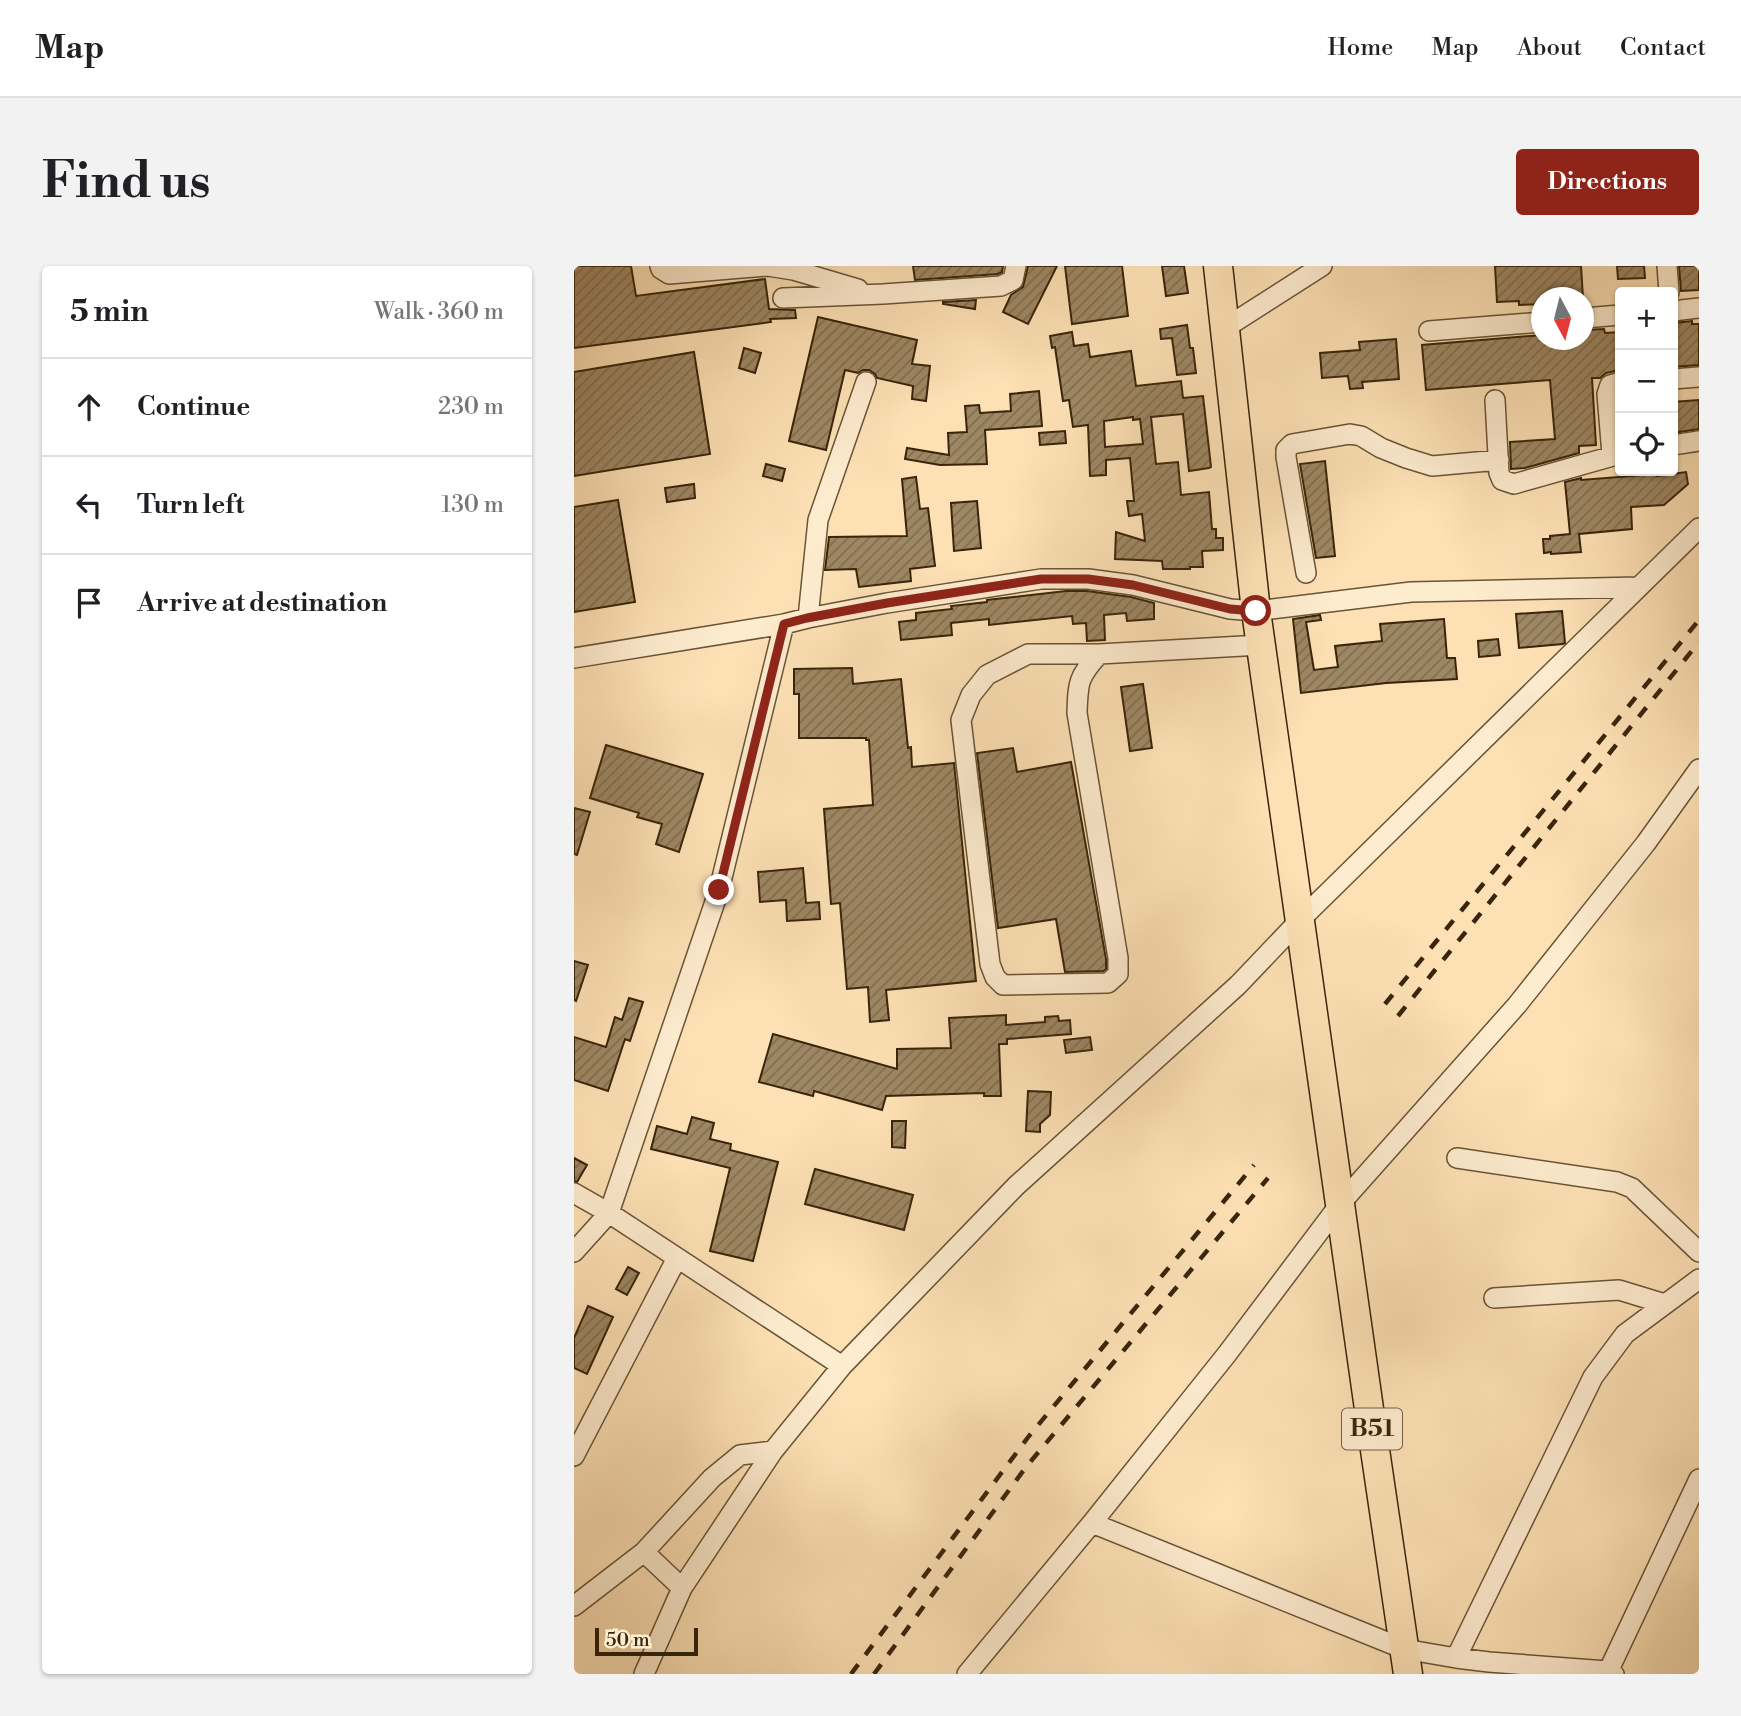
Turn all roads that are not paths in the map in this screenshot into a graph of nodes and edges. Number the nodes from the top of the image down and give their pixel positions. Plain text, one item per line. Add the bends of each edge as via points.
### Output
1 (660, 266) edge
2 (1016, 266) edge
3 (1218, 266) edge
4 (1322, 266) edge
5 (1667, 266) edge
6 (1669, 287) edge
7 (883, 294) junction
8 (783, 298) dead end
9 (1699, 308) edge
10 (1678, 310) edge
11 (1615, 315) edge
12 (1594, 317) edge
13 (1531, 323) edge
14 (1225, 328) junction
15 (1429, 331) dead end
16 (1699, 377) edge
17 (1678, 379) edge
18 (866, 383) dead end
19 (1615, 384) edge
20 (1495, 400) dead end
21 (1699, 441) edge
22 (1678, 444) edge
23 (1615, 447) edge
24 (1615, 454) edge
25 (1499, 460) junction
26 (1699, 528) edge
27 (1306, 573) dead end
28 (1639, 587) junction
29 (1256, 611) junction
30 (807, 618) junction
31 (784, 624) junction
32 (1261, 645) junction
33 (1099, 654) junction
34 (574, 657) edge
35 (1699, 769) edge
36 (1299, 921) junction
37 (1457, 1158) dead end
38 (574, 1193) edge
39 (1340, 1203) junction
40 (609, 1213) junction
41 (574, 1252) edge
42 (1699, 1252) edge
43 (677, 1258) junction
44 (1699, 1279) edge
45 (1494, 1298) dead end
46 (1665, 1304) junction
47 (842, 1366) junction
48 (577, 1444) edge
49 (772, 1451) junction
50 (1699, 1479) edge
51 (1092, 1523) junction
52 (644, 1552) junction
53 (682, 1588) junction
54 (574, 1606) edge
55 (1456, 1658) junction
56 (1406, 1662) edge
57 (1609, 1673) edge
58 (644, 1674) edge
59 (967, 1674) edge

1 - 7 street via 669,274 768,266
2 - 7 street via 1013,280 1001,286
3 - 14 highway, B51
4 - 14 street
5 - 6 street
7 - 8 street
9 - 10 street
11 - 12 street
13 - 15 street
14 - 29 highway, B51
16 - 17 street
18 - 30 street via 818,520
19 - 23 street via 1607,394
20 - 25 street
21 - 22 street
24 - 25 street via 1514,484 1502,480
25 - 27 street via 1432,466 1350,434 1292,444 1286,457
26 - 28 street
28 - 29 street via 1411,592
28 - 36 street
29 - 30 street via 1133,585 1041,579
29 - 32 highway, B51
30 - 31 street
31 - 34 street
31 - 40 street via 719,890
32 - 33 street
32 - 36 highway, B51
33 - 33 street via 1084,670 1077,688 1077,713 1118,974 1108,983 1003,985 990,964 961,720 971,695 988,675 1028,654
35 - 39 street via 1517,1005
36 - 39 highway, B51
36 - 47 street via 1238,985 1016,1186
37 - 42 street via 1617,1182 1632,1188
38 - 40 street
39 - 51 street
39 - 56 highway, B51
40 - 41 street
40 - 43 street
43 - 47 street
43 - 48 street
44 - 46 street
45 - 46 street via 1619,1290
46 - 55 street via 1625,1334 1593,1377
47 - 49 street
49 - 52 street via 740,1455 712,1478
49 - 53 street
50 - 57 street
51 - 56 street
51 - 59 street
52 - 53 street
52 - 54 street
53 - 58 street
55 - 56 street
55 - 57 street

